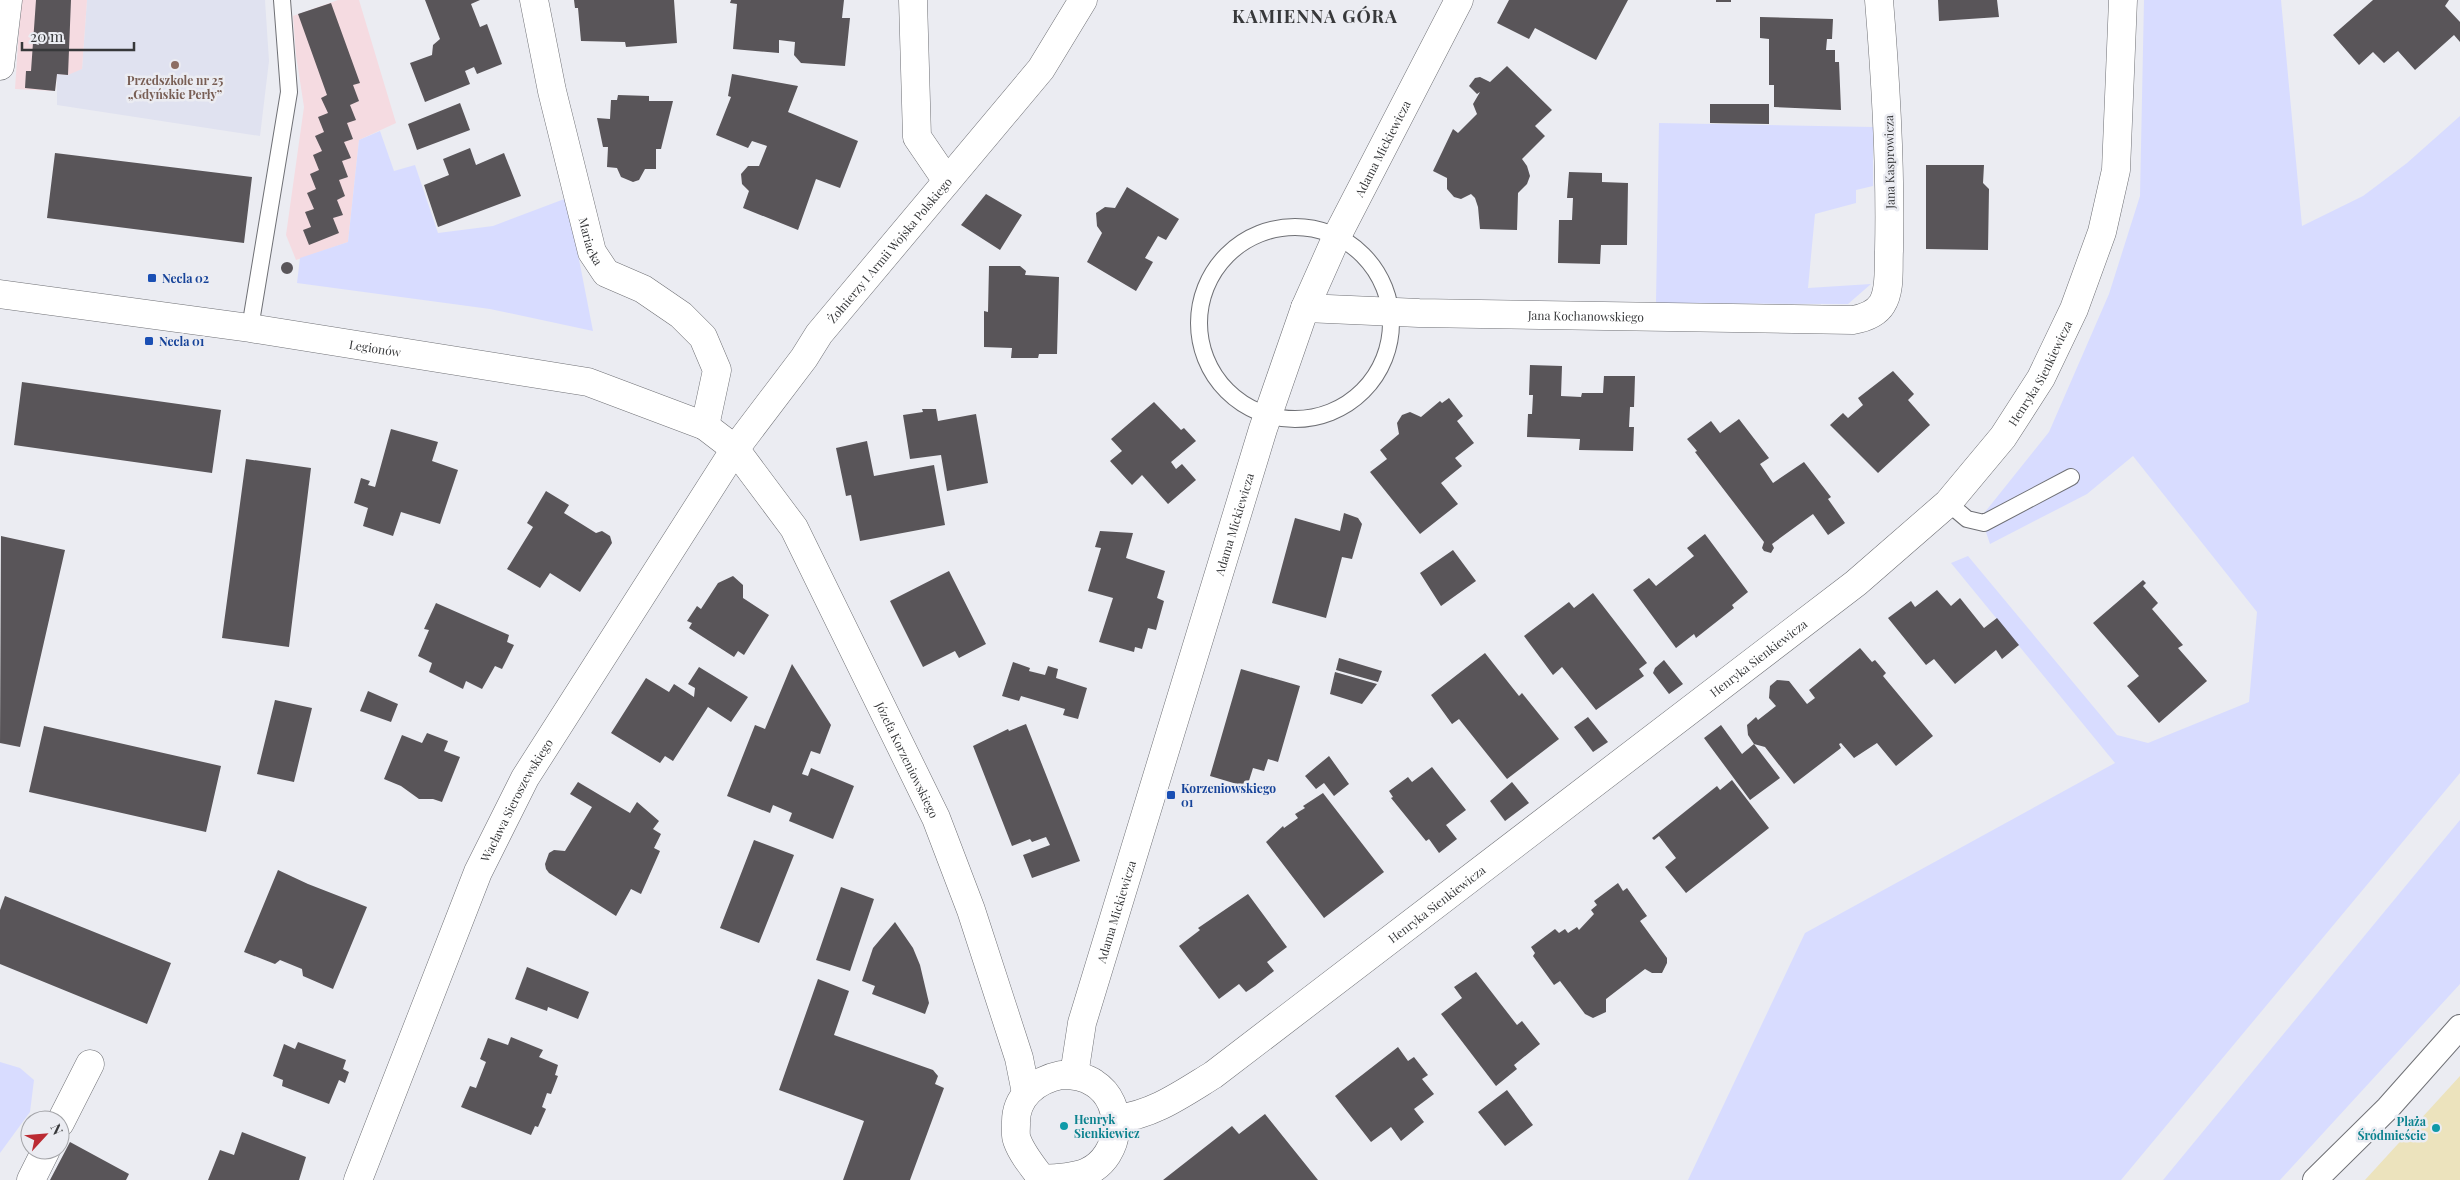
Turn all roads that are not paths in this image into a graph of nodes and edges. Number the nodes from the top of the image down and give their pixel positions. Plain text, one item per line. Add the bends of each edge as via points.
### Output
1 (8, 0) edge
2 (282, 0) edge
3 (534, 0) edge
4 (913, 0) edge
5 (1083, 0) edge
6 (1460, 0) edge
7 (1879, 0) edge
8 (2122, 0) edge
9 (0, 66) edge
10 (947, 181) junction
11 (1337, 236) junction
12 (0, 294) edge
13 (1305, 308) junction
14 (1391, 311) junction
15 (1867, 317) joint
16 (250, 328) junction
17 (1267, 416) junction
18 (705, 426) junction
19 (735, 449) junction
20 (2071, 477) dead end
21 (1948, 503) junction
22 (2460, 1027) edge
23 (90, 1064) dead end
24 (1074, 1075) junction
25 (1026, 1093) junction
26 (67, 1110) edge
27 (1116, 1119) junction
28 (41, 1160) edge
29 (1042, 1179) edge
30 (31, 1180) edge
31 (358, 1180) edge
32 (2315, 1180) edge

1 - 9 street
2 - 16 lane via 289,92
3 - 18 street, Mariacka via 552,91 592,252 606,273 643,289 681,315 703,337 717,370
4 - 10 street, Żołnierzy I Armii Wojska Polskiego via 917,137
5 - 10 street via 1041,69
6 - 11 street, Adama Mickiewicza
7 - 15 street, Jana Kasprowicza via 1891,188 1887,284 1882,304
8 - 21 street, Henryka Sienkiewicza via 2116,170 2102,232 2074,309 2041,378 2003,437
10 - 19 street, Żołnierzy I Armii Wojska Polskiego via 819,334
11 - 13 street, Adama Mickiewicza
11 - 14 lane via 1368,259 1383,284
11 - 17 lane via 1299,226 1256,234 1237,245 1209,277 1198,319 1204,356 1211,371 1231,396
12 - 16 street, Legionów
13 - 14 street, Jana Kochanowskiego
13 - 17 street, Adama Mickiewicza
14 - 15 street, Jana Kochanowskiego via 1853,320
14 - 17 lane via 1388,349 1380,368 1357,397 1341,408 1314,417 1286,419
16 - 18 street, Legionów via 588,382
17 - 24 street, Adama Mickiewicza via 1082,1023
18 - 19 street, Legionów
19 - 25 street, Józefa Korzeniowskiego via 794,528 936,818 971,910 1019,1058
19 - 31 street, Wacława Sieroszewskiego via 525,778 478,872
20 - 21 lane via 1984,523 1967,518
21 - 27 street, Henryka Sienkiewicza via 1856,583 1213,1075 1162,1105 1137,1116
22 - 32 street via 2388,1108
23 - 26 street
24 - 25 street via 1048,1077
24 - 27 street via 1094,1083 1109,1099
25 - 29 street via 1015,1114 1016,1138
27 - 29 street via 1115,1140 1104,1159 1088,1172
28 - 30 street

